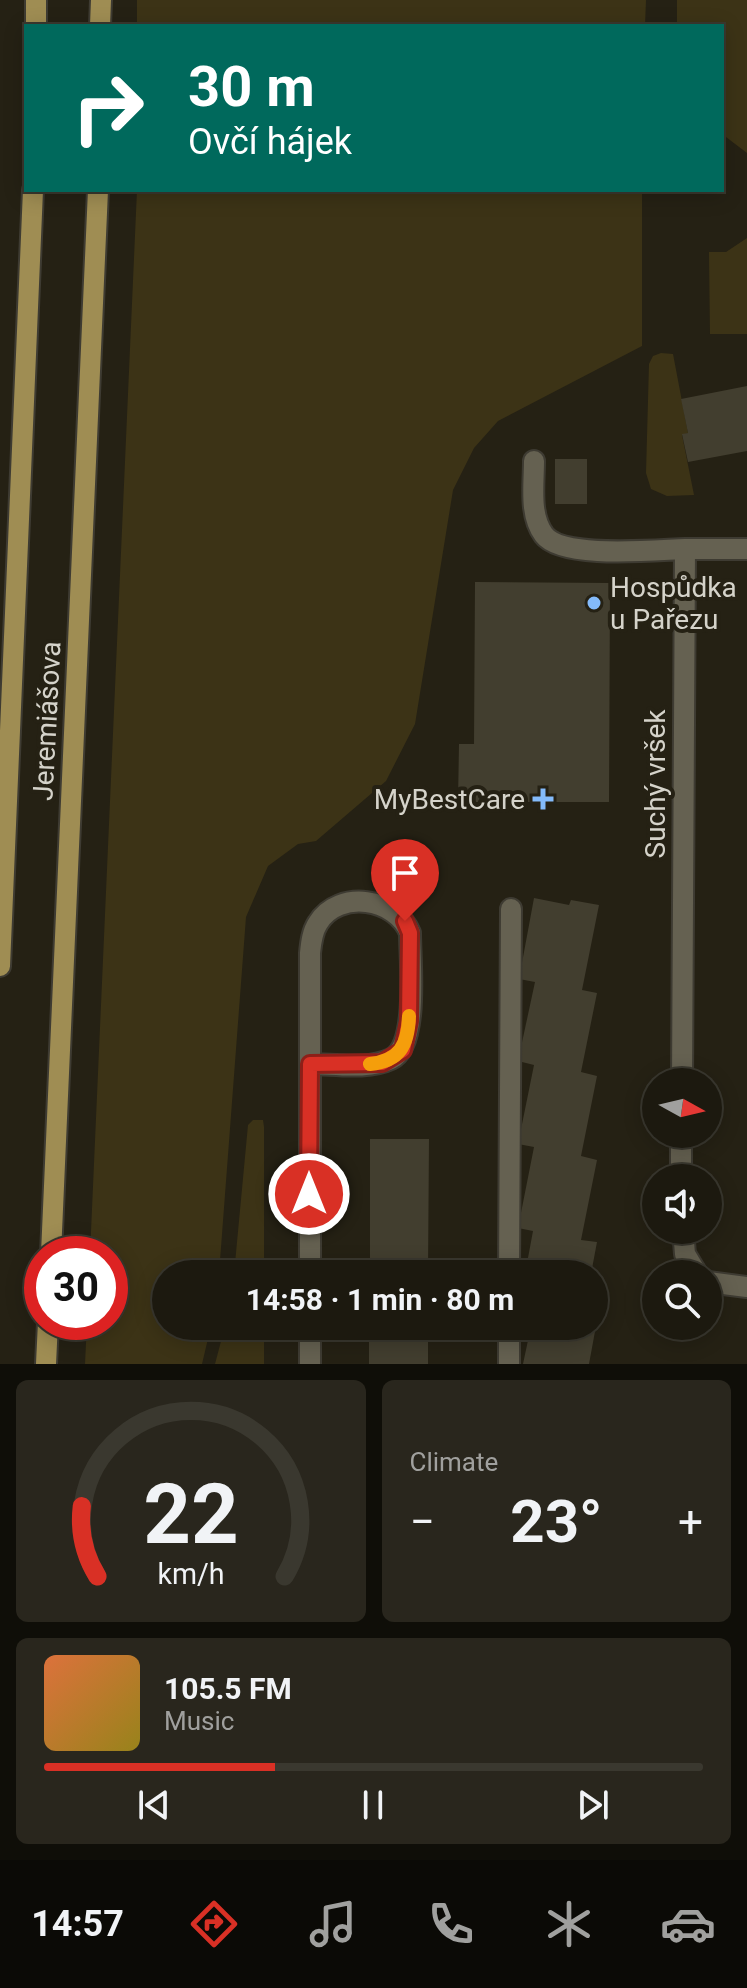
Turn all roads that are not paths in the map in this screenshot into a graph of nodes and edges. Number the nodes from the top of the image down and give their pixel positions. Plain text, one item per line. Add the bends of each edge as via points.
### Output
1 (36, 0) edge
2 (101, 0) edge
3 (36, 24) edge
4 (100, 24) edge
5 (33, 192) edge
6 (98, 192) edge
7 (534, 461) dead end
8 (685, 549) junction
9 (747, 549) edge
10 (511, 909) dead end
11 (0, 966) edge
12 (310, 1064) junction
13 (682, 1068) edge
14 (52, 1236) edge
15 (310, 1260) edge
16 (509, 1260) edge
17 (722, 1284) edge
18 (747, 1287) edge
19 (47, 1340) edge
20 (310, 1340) edge
21 (509, 1340) edge
22 (46, 1364) edge
23 (310, 1364) edge
24 (509, 1364) edge

1 - 3 main road
2 - 4 main road
5 - 11 main road, Jeremiášova
6 - 14 main road, Jeremiášova
7 - 8 street via 535,512 553,544
8 - 9 street
8 - 13 street, Suchý vršek
10 - 16 street
12 - 12 street via 310,953 317,924 326,913 353,903 387,906 410,933 409,1021 403,1050 382,1063
12 - 15 street
17 - 18 street
19 - 22 main road
20 - 23 street
21 - 24 street

